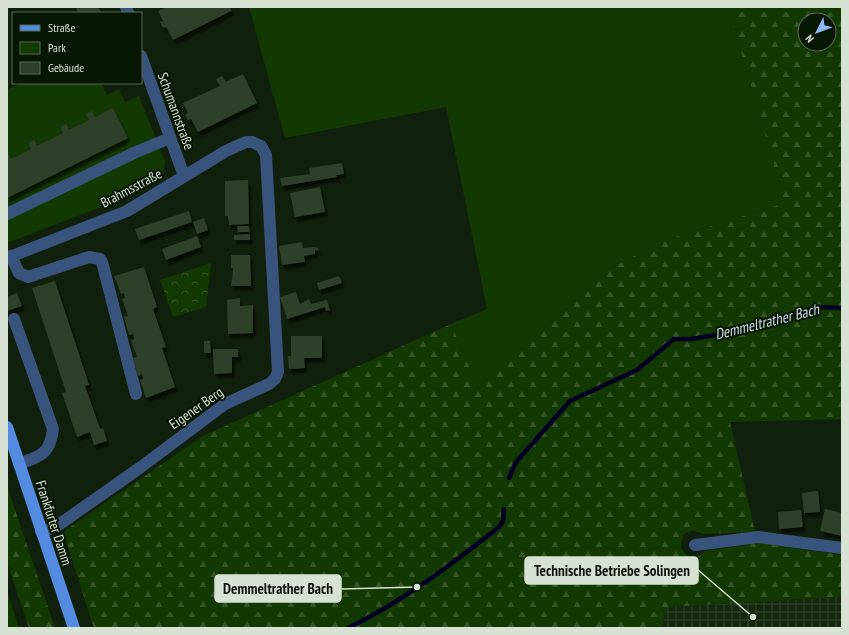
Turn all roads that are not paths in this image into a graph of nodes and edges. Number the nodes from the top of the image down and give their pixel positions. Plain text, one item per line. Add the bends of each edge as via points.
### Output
1 (142, 59) edge
2 (170, 138) junction
3 (260, 146) joint
4 (184, 176) junction
5 (7, 214) edge
6 (9, 257) edge
7 (14, 319) dead end
8 (136, 394) dead end
9 (7, 427) edge
10 (19, 464) junction
11 (41, 532) junction
12 (695, 545) dead end
13 (842, 548) edge
14 (74, 628) edge

1 - 2 street, Schumannstraße
2 - 4 street, Schumannstraße
2 - 5 street
3 - 4 street, Brahmsstraße via 246,142
3 - 11 street, Eigener Berg via 268,164 278,372 275,379 225,404 57,526
4 - 6 street, Brahmsstraße via 127,211
6 - 8 street, Brahmsstraße via 19,273 28,277 89,257 100,259
7 - 10 street via 53,429 48,449
9 - 10 main road, Frankfurter Damm
10 - 11 main road, Frankfurter Damm
11 - 14 main road, Frankfurter Damm
12 - 13 street via 758,537

